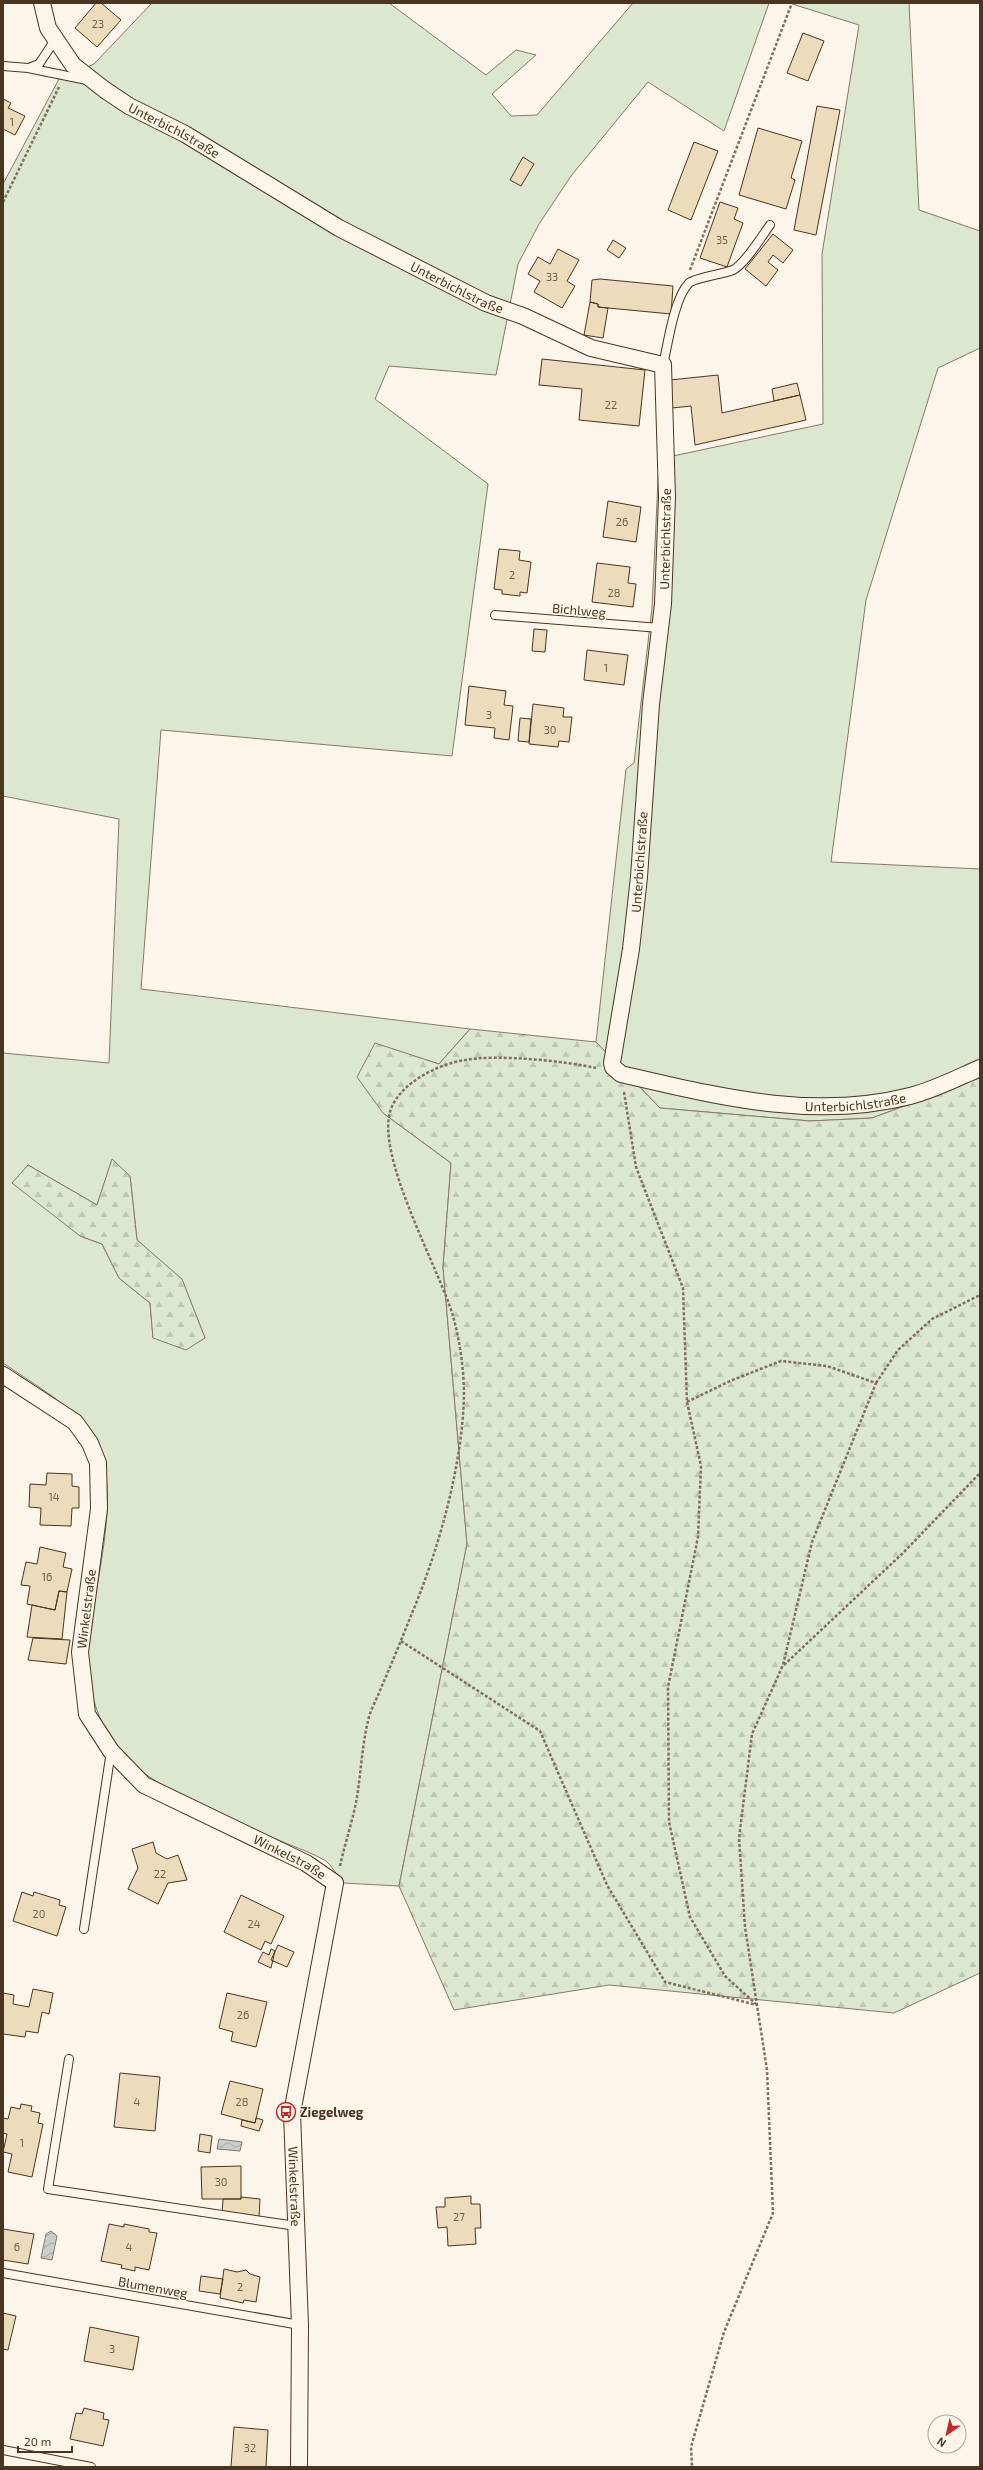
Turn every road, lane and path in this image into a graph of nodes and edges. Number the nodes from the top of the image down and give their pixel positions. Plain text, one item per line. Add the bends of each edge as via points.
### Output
1 (42, 3) edge
2 (792, 3) edge
3 (55, 40) junction
4 (3, 66) edge
5 (28, 68) junction
6 (64, 76) junction
7 (92, 81) junction
8 (3, 202) edge
9 (770, 224) dead end
10 (690, 282) junction
11 (663, 365) junction
12 (495, 615) dead end
13 (660, 628) junction
14 (980, 1068) edge
15 (618, 1072) junction
16 (980, 1295) edge
17 (3, 1375) edge
18 (876, 1383) junction
19 (687, 1402) junction
20 (980, 1473) edge
21 (401, 1641) junction
22 (783, 1665) junction
23 (111, 1752) junction
24 (335, 1884) junction
25 (84, 1929) dead end
26 (757, 2005) junction
27 (68, 2059) dead end
28 (296, 2226) junction
29 (3, 2273) edge
30 (300, 2324) junction
31 (3, 2450) edge
32 (91, 2467) edge
33 (299, 2467) edge
34 (692, 2467) edge

1 - 3 street, Unterbichlstraße via 48,28
2 - 10 path via 690,267
3 - 5 lane via 39,64
3 - 7 street, Unterbichlstraße via 73,65
4 - 5 lane
5 - 6 lane
6 - 7 lane
6 - 8 path
7 - 11 street, Unterbichlstraße via 129,106 184,134 339,228 486,303 523,316 591,348
9 - 10 lane via 735,269
10 - 11 lane via 679,301
11 - 13 street, Unterbichlstraße via 667,497 664,597
12 - 13 lane, Bichlweg
13 - 15 street, Unterbichlstraße via 651,704 639,877 631,949 612,1063
14 - 15 street, Unterbichlstraße via 910,1096 878,1103 812,1108 702,1092
15 - 19 path via 636,1167 683,1288
15 - 21 path via 518,1059 468,1059 444,1066 413,1083 400,1094 390,1110 388,1126 397,1172 417,1230 453,1315 460,1346 464,1396 453,1487 419,1597
16 - 18 path via 932,1319 898,1350
17 - 23 street, Winkelstraße via 75,1422 90,1443 98,1463 99,1509 80,1652 87,1714
18 - 19 path via 827,1366 781,1361 730,1381
18 - 22 path via 812,1542
19 - 26 path via 701,1466 698,1537 668,1687 669,1822 690,1917 725,1976
20 - 22 path via 904,1553
21 - 24 path via 368,1720 356,1800
21 - 26 path via 540,1731 607,1885 665,1982
22 - 26 path via 752,1734 739,1838 745,1926
23 - 24 street, Winkelstraße via 144,1785 306,1863
23 - 25 lane
24 - 28 street, Winkelstraße via 292,2113
26 - 34 path via 766,2070 773,2213 724,2332 691,2447
27 - 28 lane via 48,2189
28 - 30 street, Winkelstraße
29 - 30 lane, Blumenweg
30 - 33 street, Winkelstraße
31 - 32 lane

